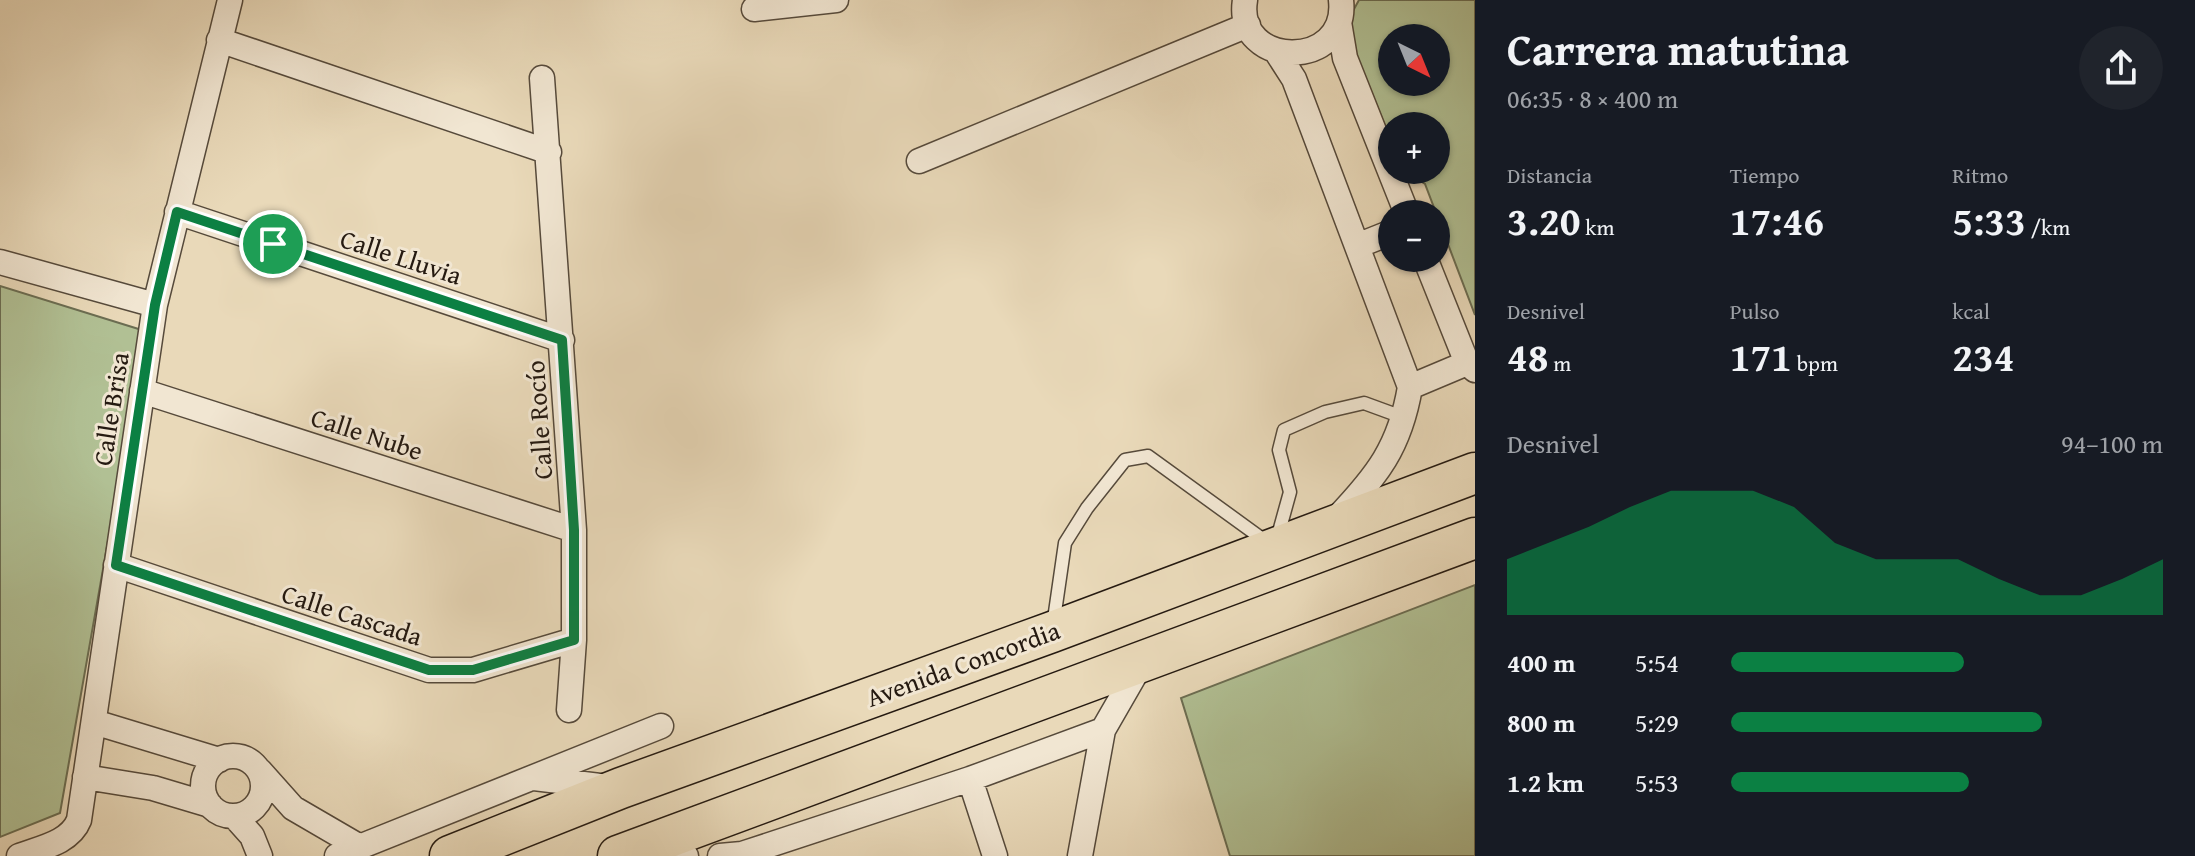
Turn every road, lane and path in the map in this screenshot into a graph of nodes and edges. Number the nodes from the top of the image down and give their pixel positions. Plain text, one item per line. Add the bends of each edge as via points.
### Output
1 (230, 0) edge
2 (836, 0) edge
3 (1245, 0) edge
4 (754, 9) dead end
5 (1340, 11) edge
6 (1248, 25) junction
7 (219, 40) junction
8 (1276, 51) junction
9 (542, 78) dead end
10 (549, 152) junction
11 (919, 161) dead end
12 (1401, 200) edge
13 (177, 212) junction
14 (1378, 238) edge
15 (1357, 246) junction
16 (0, 262) edge
17 (1431, 272) edge
18 (155, 305) junction
19 (562, 340) junction
20 (1471, 366) edge
21 (1410, 387) junction
22 (142, 391) junction
23 (1405, 418) junction
24 (1475, 473) edge
25 (574, 530) junction
26 (1324, 530) junction
27 (1475, 538) edge
28 (1275, 548) junction
29 (116, 565) junction
30 (1052, 632) junction
31 (574, 640) junction
32 (1141, 664) junction
33 (569, 710) dead end
34 (94, 722) junction
35 (661, 726) dead end
36 (1103, 730) junction
37 (219, 760) junction
38 (260, 771) junction
39 (85, 777) junction
40 (527, 778) junction
41 (970, 779) junction
42 (621, 788) junction
43 (210, 805) junction
44 (235, 817) junction
45 (360, 847) junction
46 (628, 852) edge
47 (19, 856) edge
48 (260, 856) edge
49 (337, 856) edge
50 (450, 856) edge
51 (686, 856) edge
52 (720, 856) edge
53 (995, 856) edge
54 (1080, 856) edge

1 - 7 street, Calle Brisa
2 - 4 street
3 - 6 street
5 - 8 street via 1320,45 1306,52
5 - 12 street via 1345,58
6 - 8 street
6 - 11 street
7 - 10 street
7 - 13 street, Calle Brisa
8 - 15 street via 1294,79
9 - 10 street, Calle Rocío
10 - 19 street, Calle Rocío
13 - 18 street, Calle Brisa
13 - 19 street, Calle Lluvia
14 - 15 street
15 - 21 street
16 - 18 street
17 - 20 street
18 - 22 street, Calle Brisa
19 - 25 street, Calle Rocío
20 - 21 street
21 - 23 street
22 - 25 street, Calle Nube
22 - 29 street, Calle Brisa
23 - 26 street via 1378,474
23 - 28 lane via 1364,403 1284,430 1279,450 1290,492
24 - 26 main road, Avenida Concordia
25 - 31 street, Calle Rocío
26 - 28 main road, Avenida Concordia
27 - 32 main road
28 - 30 main road, Avenida Concordia
28 - 30 lane via 1148,456 1125,460 1065,543
29 - 31 street, Calle Cascada via 429,670 473,670
29 - 34 street, Calle Brisa
30 - 42 main road, Avenida Concordia
31 - 33 street, Calle Rocío
32 - 36 street
32 - 46 main road
34 - 37 street
34 - 39 street, Calle Brisa
35 - 40 street
36 - 41 street
36 - 54 street
37 - 38 street via 237,756
37 - 43 street via 203,783
38 - 44 street via 261,797 250,811
38 - 45 street via 293,808
39 - 43 street via 153,788
39 - 47 street, Calle Brisa via 73,831
40 - 42 street
40 - 45 street
41 - 52 street via 742,854
41 - 53 street
42 - 50 main road, Avenida Concordia
43 - 44 street
44 - 48 street via 252,836
45 - 49 street
46 - 51 street

